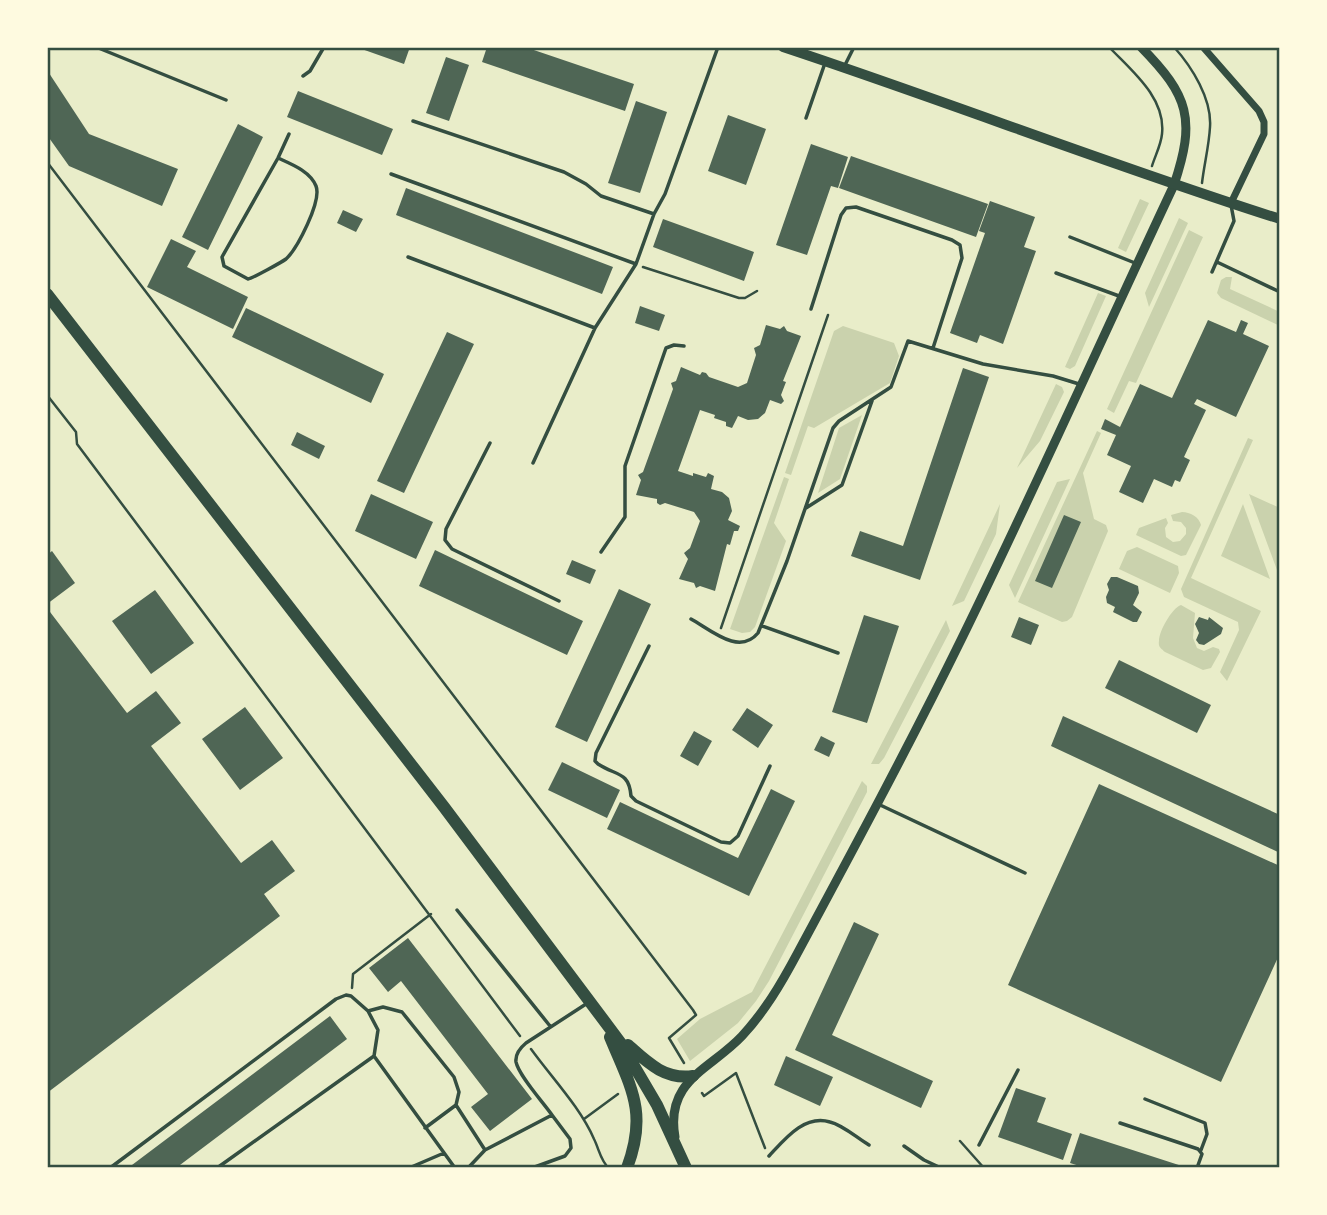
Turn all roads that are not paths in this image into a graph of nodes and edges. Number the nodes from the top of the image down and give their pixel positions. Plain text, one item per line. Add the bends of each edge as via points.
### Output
1 (96, 47) edge
2 (324, 47) edge
3 (718, 47) edge
4 (783, 47) edge
5 (854, 47) edge
6 (1141, 47) edge
7 (1203, 47) edge
8 (826, 61) junction
9 (844, 67) junction
10 (303, 76) dead end
11 (226, 100) dead end
12 (806, 118) dead end
13 (413, 121) dead end
14 (289, 134) dead end
15 (278, 158) junction
16 (391, 174) dead end
17 (1174, 185) junction
18 (1231, 203) junction
19 (654, 214) junction
20 (1280, 219) edge
21 (1070, 237) dead end
22 (408, 257) dead end
23 (1217, 262) junction
24 (636, 264) junction
25 (1137, 264) junction
26 (1212, 272) dead end
27 (1056, 273) dead end
28 (1280, 292) edge
29 (47, 294) edge
30 (1121, 297) junction
31 (811, 309) dead end
32 (595, 328) junction
33 (684, 346) dead end
34 (933, 348) junction
35 (1082, 384) junction
36 (872, 401) junction
37 (490, 443) dead end
38 (533, 463) dead end
39 (804, 509) junction
40 (600, 552) dead end
41 (559, 601) dead end
42 (691, 619) dead end
43 (762, 626) junction
44 (649, 646) dead end
45 (838, 653) dead end
46 (770, 766) dead end
47 (876, 803) junction
48 (1025, 873) dead end
49 (457, 910) dead end
50 (589, 1002) junction
51 (368, 1012) junction
52 (601, 1018) junction
53 (550, 1027) junction
54 (374, 1056) junction
55 (689, 1070) junction
56 (1018, 1070) dead end
57 (1145, 1099) dead end
58 (456, 1105) junction
59 (552, 1115) junction
60 (1120, 1123) dead end
61 (425, 1128) junction
62 (869, 1145) dead end
63 (676, 1146) junction
64 (904, 1146) dead end
65 (979, 1146) dead end
66 (485, 1150) junction
67 (1201, 1150) junction
68 (444, 1153) junction
69 (769, 1156) road end
70 (110, 1168) edge
71 (216, 1168) edge
72 (409, 1168) edge
73 (455, 1168) edge
74 (468, 1168) edge
75 (533, 1168) edge
76 (627, 1168) edge
77 (686, 1168) edge
78 (942, 1168) edge
79 (1197, 1168) edge

1 - 11 lane
2 - 10 lane
3 - 19 lane
4 - 8 main road
5 - 9 lane
6 - 17 street via 1180,95 1186,122 1185,153
7 - 18 street via 1259,110 1264,122 1264,134
8 - 9 main road
8 - 12 lane
9 - 17 main road
13 - 19 lane via 564,172 601,197
14 - 15 lane
15 - 15 lane via 222,257 224,266 248,279 286,259 316,206 316,186 311,178
16 - 24 lane
17 - 18 main road
17 - 25 street
18 - 20 main road
18 - 23 lane via 1234,221
19 - 24 lane
21 - 25 lane
22 - 32 lane
23 - 26 lane
23 - 28 lane
24 - 32 lane
25 - 30 street
27 - 30 lane
29 - 50 highway
30 - 35 street
31 - 34 lane via 841,215 846,208 856,207 960,246 961,258
32 - 38 lane
33 - 40 lane via 666,348 625,466 625,517
34 - 35 lane via 983,364
34 - 36 lane via 908,341 894,383
35 - 47 street via 965,632
36 - 39 lane via 836,424
36 - 39 lane via 842,485
37 - 41 lane via 446,529 445,540 452,549
39 - 43 lane
42 - 43 lane via 742,644 753,639
43 - 45 lane
44 - 46 lane via 596,753 598,764 627,779 635,801 726,843 734,841
47 - 48 lane
47 - 55 street via 776,992 726,1052
49 - 53 lane
50 - 52 highway
50 - 53 lane
51 - 54 lane via 378,1030
51 - 58 lane via 383,1007 402,1012 454,1077 459,1092
51 - 70 lane via 351,996 337,999
52 - 55 highway via 658,1070 674,1077
52 - 63 highway via 633,1062
52 - 76 highway via 636,1103 637,1133
53 - 59 lane via 520,1048 516,1062
54 - 61 lane
54 - 71 lane
55 - 63 street via 674,1108
56 - 65 lane
57 - 67 lane via 1205,1124
58 - 61 lane
58 - 66 lane
59 - 66 lane
59 - 75 lane via 570,1139 571,1148 565,1156
60 - 67 lane
61 - 68 lane
62 - 69 lane via 830,1122 820,1121 803,1124
63 - 77 highway
64 - 78 lane
66 - 74 lane
67 - 79 lane
68 - 72 lane
68 - 73 lane

